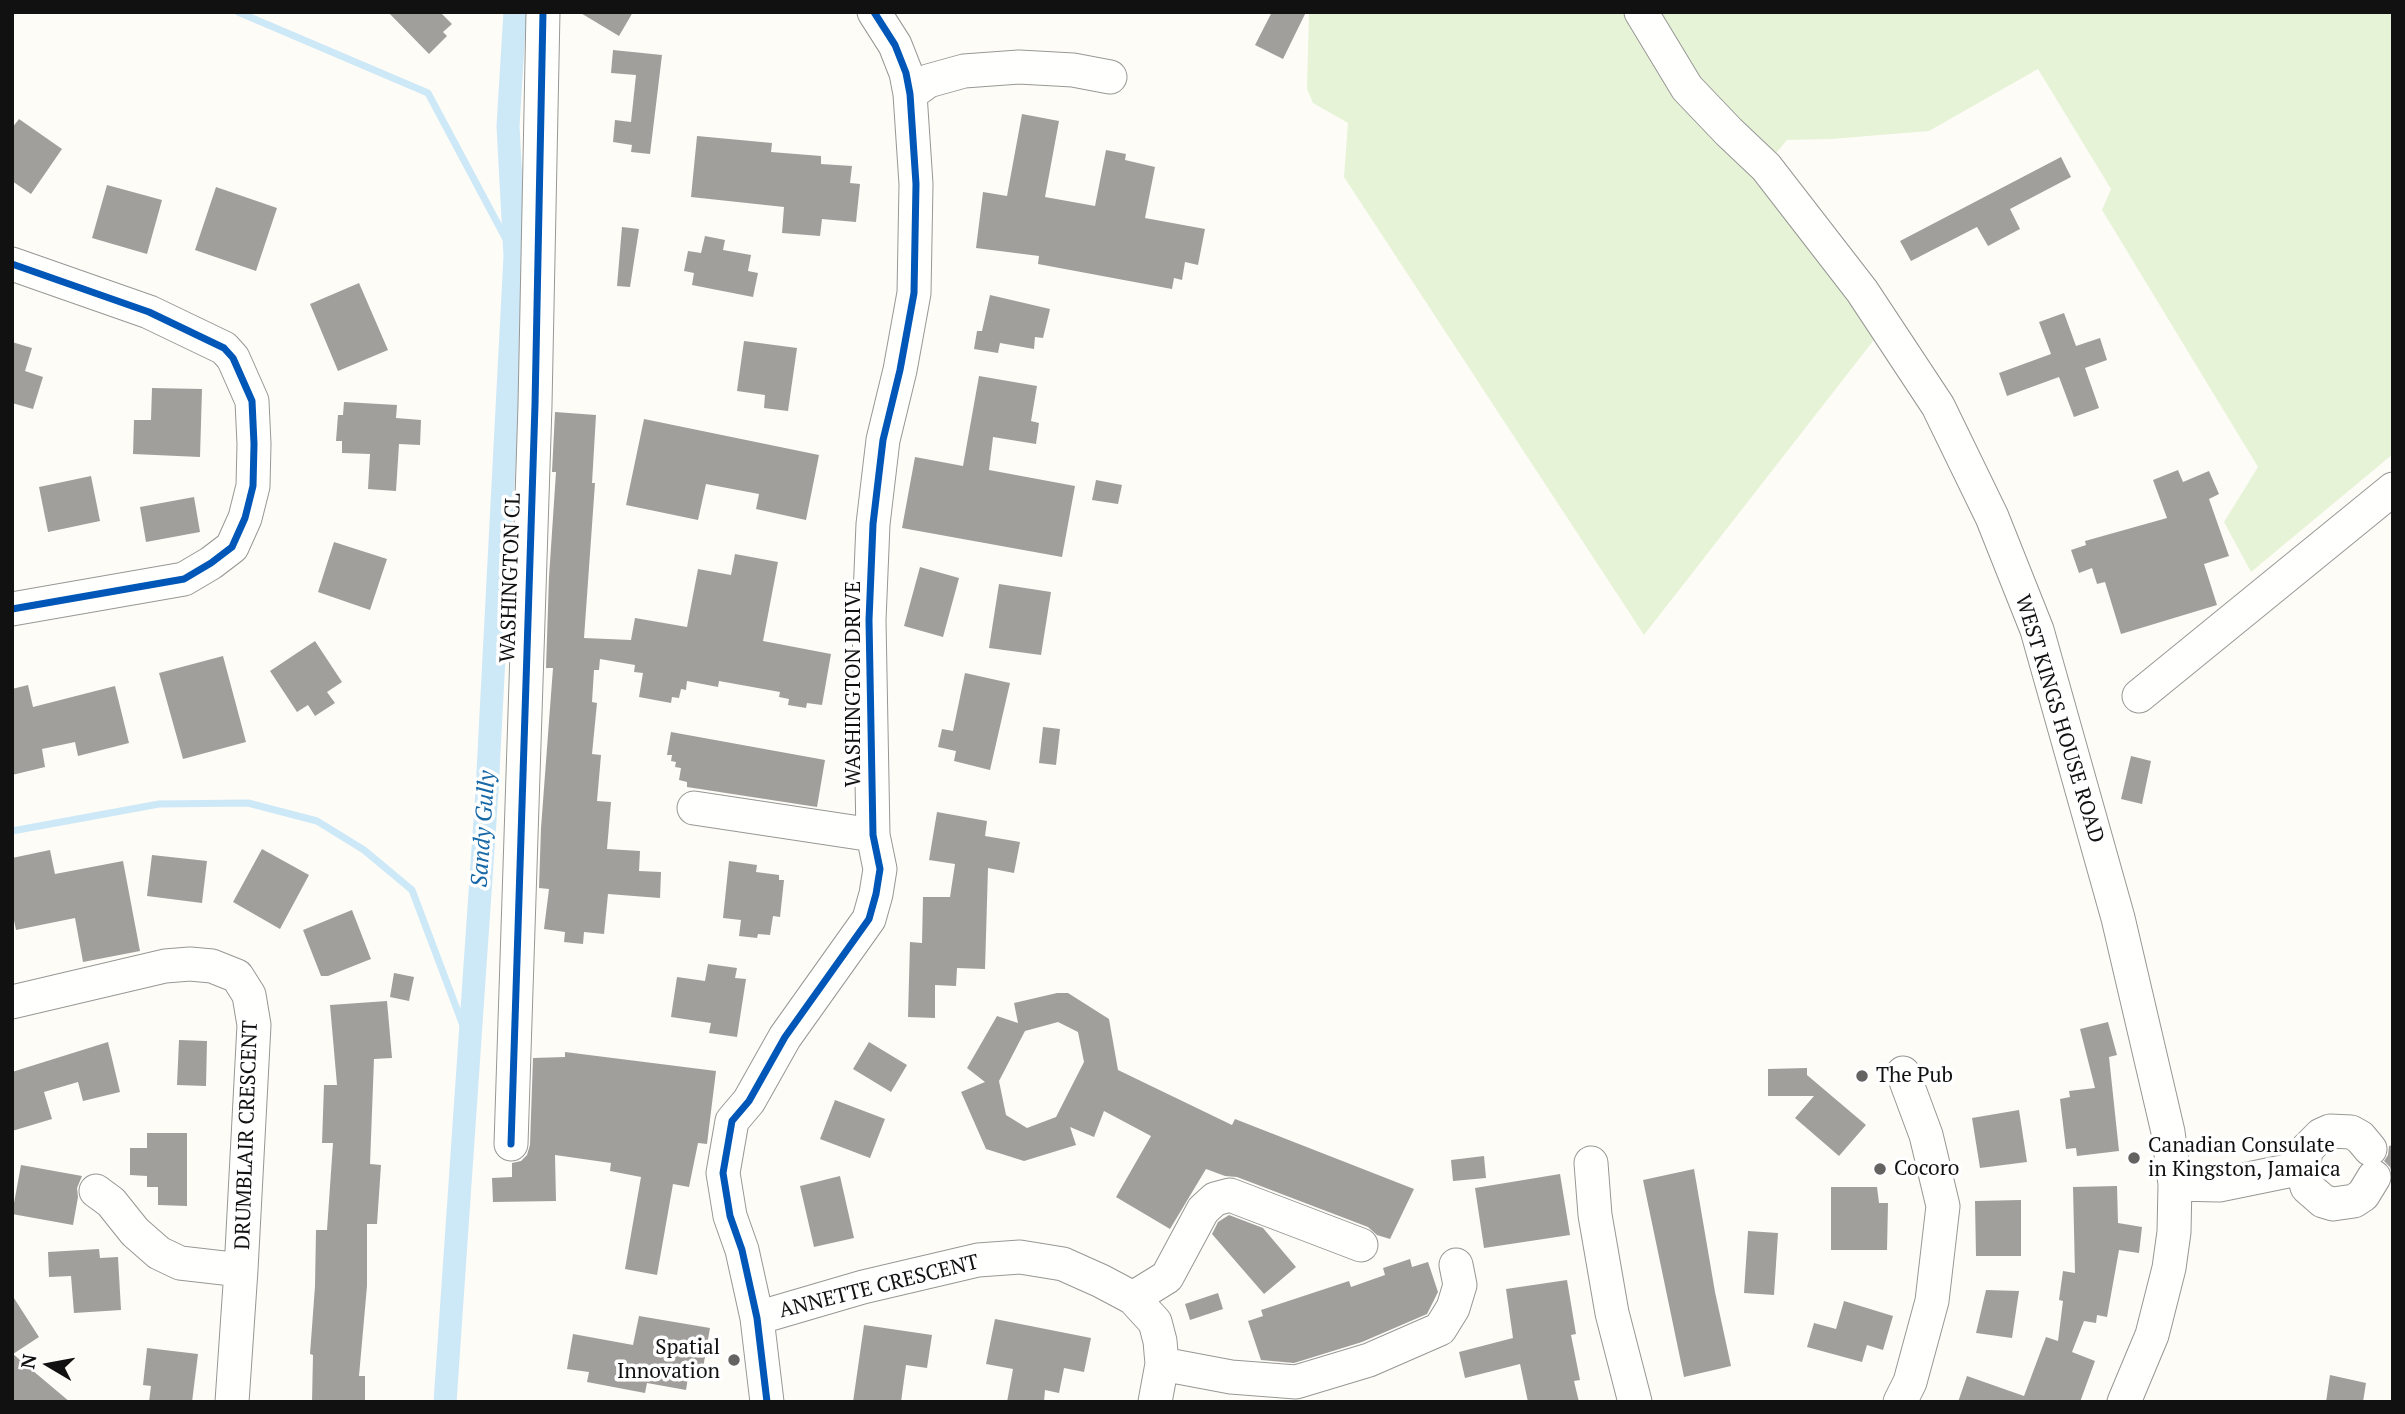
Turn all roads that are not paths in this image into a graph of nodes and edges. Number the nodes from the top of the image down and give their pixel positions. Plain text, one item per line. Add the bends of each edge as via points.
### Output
1 (543, 12) edge
2 (874, 12) edge
3 (1641, 12) edge
4 (1110, 77) dead end
5 (910, 94) junction
6 (12, 264) edge
7 (2393, 489) edge
8 (12, 609) edge
9 (2139, 696) dead end
10 (694, 808) dead end
11 (873, 835) junction
12 (12, 1002) edge
13 (1903, 1073) dead end
14 (510, 1144) dead end
15 (1591, 1163) dead end
16 (2302, 1168) junction
17 (2175, 1185) junction
18 (96, 1191) dead end
19 (1361, 1245) dead end
20 (1456, 1265) dead end
21 (241, 1270) junction
22 (1133, 1298) junction
23 (757, 1318) junction
24 (1162, 1364) junction
25 (232, 1402) edge
26 (767, 1402) edge
27 (1155, 1402) edge
28 (1635, 1402) edge
29 (1900, 1402) edge
30 (2123, 1402) edge

1 - 14 street, WASHINGTON CL
2 - 5 street, WASHINGTON DRIVE via 895,45
3 - 17 street, WEST KINGS HOUSE ROAD via 1687,88 1766,166 1863,291 1938,406 1992,517 2037,631 2118,918 2168,1132
4 - 5 street via 1018,66 964,71 928,81
5 - 11 street, WASHINGTON DRIVE via 916,184 914,293 883,440 873,524 869,620
6 - 8 street via 149,312 224,348 252,401 254,444 253,486 245,518 232,547 211,563 184,579
7 - 9 street
10 - 11 street
11 - 23 street, WASHINGTON DRIVE via 880,869 869,919 732,1121 723,1173
12 - 21 street, DRUMBLAIR CRESCENT via 164,966 212,966 237,976 249,995 254,1025
13 - 29 street via 1926,1135 1943,1206 1932,1301
15 - 28 street via 1612,1313
16 - 16 street via 2306,1149 2330,1131 2351,1132 2360,1138 2372,1163 2363,1195 2333,1204 2307,1187
16 - 17 street via 2219,1185
17 - 30 street, WEST KINGS HOUSE ROAD via 2169,1269 2152,1335
18 - 21 street via 159,1253 180,1263
19 - 22 street via 1230,1195 1215,1199 1203,1210 1167,1277
20 - 24 street via 1460,1285 1440,1329 1369,1360 1296,1382 1231,1377
21 - 25 street, DRUMBLAIR CRESCENT
22 - 23 street, ANNETTE CRESCENT via 1063,1265 1020,1257 978,1260
22 - 24 street, ANNETTE CRESCENT via 1155,1322
23 - 26 street, ANNETTE CRESCENT
24 - 27 street, ANNETTE CRESCENT

